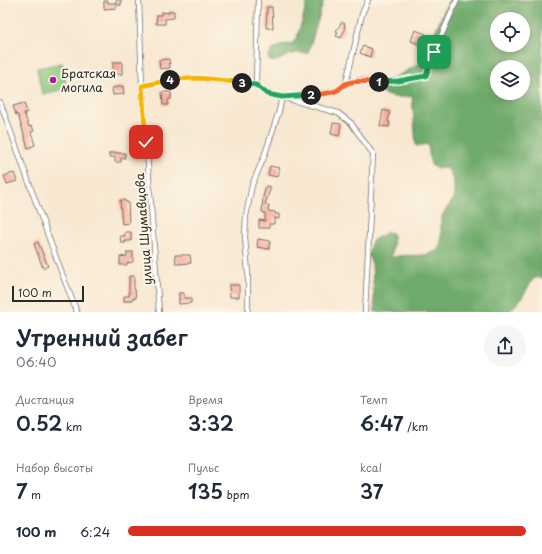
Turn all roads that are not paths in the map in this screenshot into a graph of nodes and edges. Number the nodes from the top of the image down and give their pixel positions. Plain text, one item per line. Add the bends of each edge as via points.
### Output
1 (140, 0) edge
2 (258, 0) edge
3 (368, 0) edge
4 (457, 0) edge
5 (346, 83) junction
6 (256, 85) junction
7 (142, 86) junction
8 (282, 97) junction
9 (0, 102) edge
10 (77, 312) edge
11 (159, 312) edge
12 (248, 312) edge
13 (366, 312) edge

1 - 7 street, улица Шумавцова
2 - 6 street
3 - 5 street via 362,14
4 - 5 street via 426,76 398,81 361,80
5 - 8 street via 326,94
6 - 7 street via 207,78 180,78
6 - 8 street via 267,94
7 - 11 street, улица Шумавцова
8 - 12 street via 264,157 252,185 246,216
8 - 13 street via 338,113 351,123 374,154
9 - 10 street

